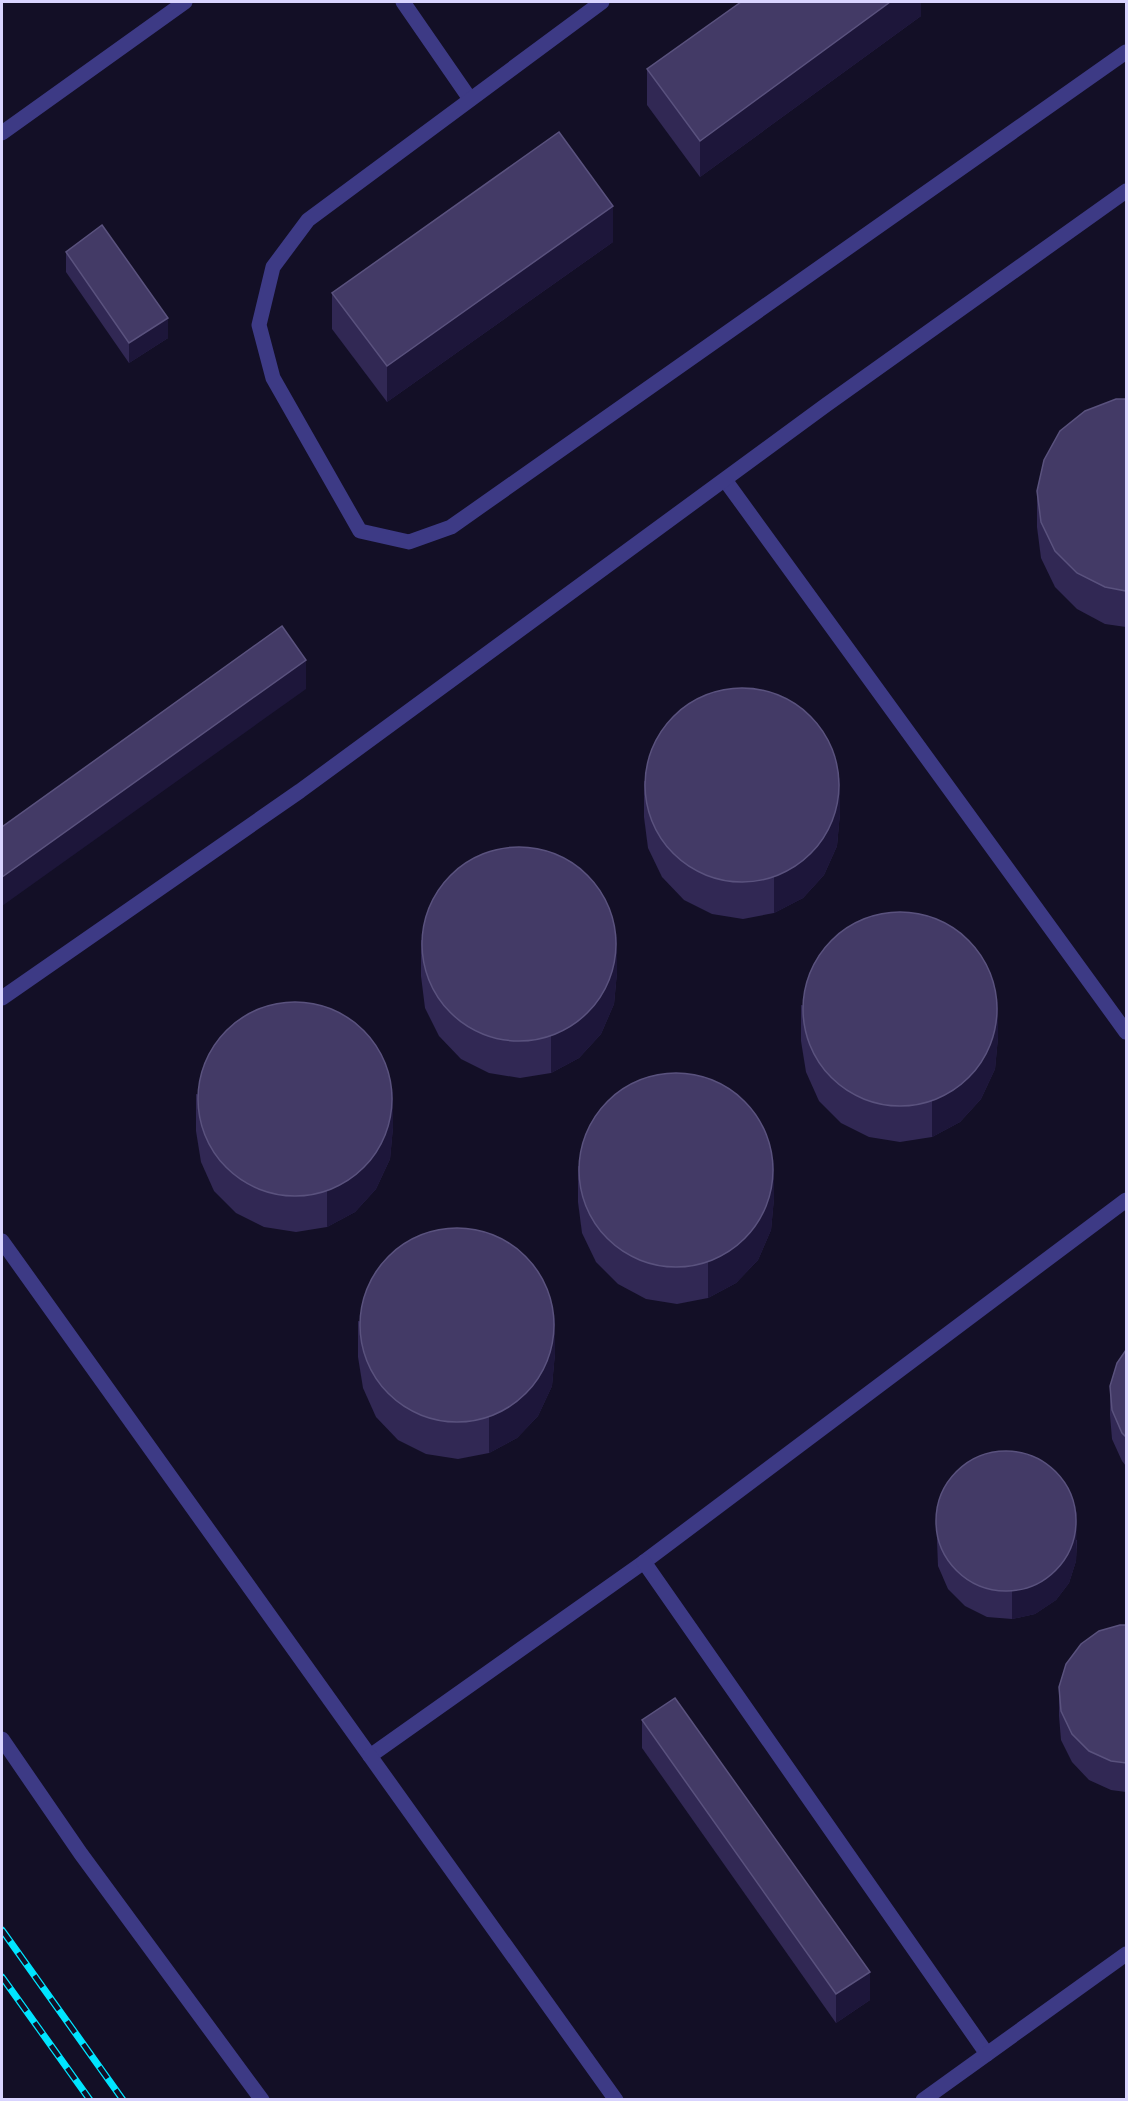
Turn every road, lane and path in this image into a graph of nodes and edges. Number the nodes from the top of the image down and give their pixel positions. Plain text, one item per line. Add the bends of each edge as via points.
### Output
1 (185, 2) edge
2 (403, 2) edge
3 (602, 2) edge
4 (1126, 52) edge
5 (470, 99) junction
6 (2, 134) edge
7 (1126, 191) edge
8 (725, 480) junction
9 (2, 998) edge
10 (1126, 1032) edge
11 (1126, 1200) edge
12 (2, 1241) edge
13 (644, 1562) junction
14 (2, 1739) edge
15 (370, 1756) junction
16 (1126, 1954) edge
17 (987, 2054) junction
18 (262, 2100) edge
19 (615, 2100) edge
20 (923, 2100) edge

1 - 6 lane
2 - 5 lane
3 - 5 lane
4 - 5 lane via 451,528 409,542 360,531 273,378 259,325 273,267 308,220
7 - 8 lane
8 - 9 lane via 300,791
8 - 10 lane
11 - 13 lane
12 - 15 lane
13 - 15 lane
13 - 17 lane
14 - 18 lane via 81,1854
15 - 19 lane
16 - 17 lane
17 - 20 lane

